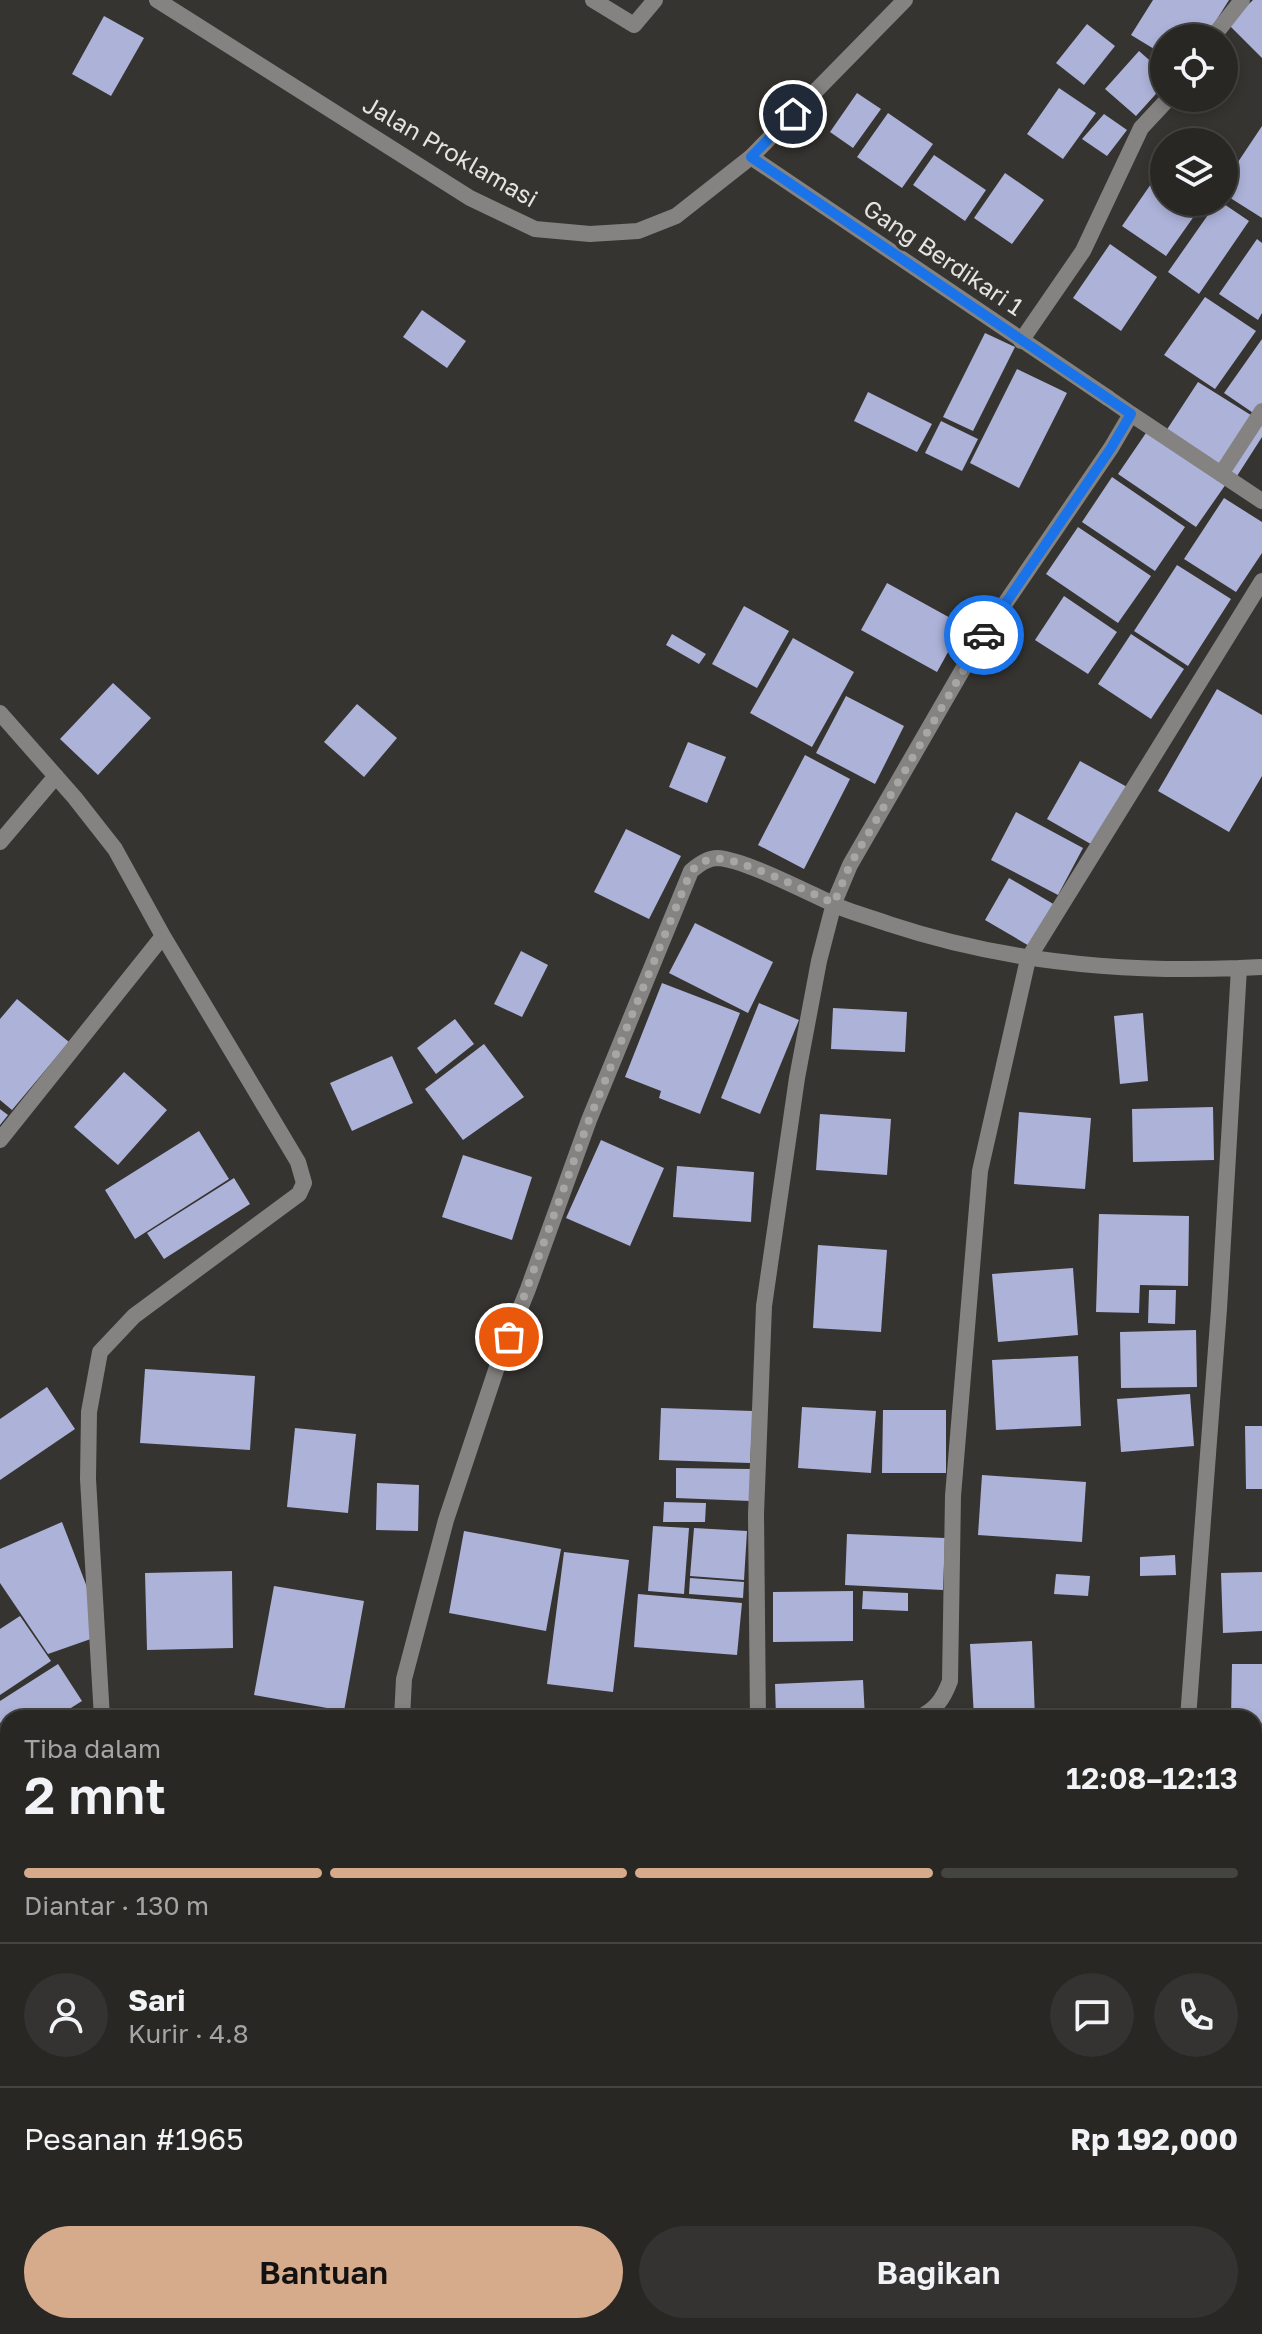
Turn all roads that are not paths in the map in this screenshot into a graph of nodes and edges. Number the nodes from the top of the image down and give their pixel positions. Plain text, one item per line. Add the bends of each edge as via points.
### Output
1 (157, 0) edge
2 (593, 0) edge
3 (655, 0) edge
4 (905, 0) edge
5 (1242, 0) edge
6 (1223, 24) edge
7 (1156, 112) edge
8 (751, 157) junction
9 (1021, 341) junction
10 (1262, 411) edge
11 (1131, 414) junction
12 (1221, 474) junction
13 (1262, 501) edge
14 (1262, 581) edge
15 (0, 713) edge
16 (56, 776) junction
17 (0, 842) edge
18 (834, 903) junction
19 (163, 936) junction
20 (1028, 959) junction
21 (1262, 967) edge
22 (1239, 968) junction
23 (0, 1140) edge
24 (102, 1710) edge
25 (402, 1710) edge
26 (758, 1710) edge
27 (933, 1710) edge
28 (1189, 1710) edge

1 - 8 street, Jalan Proklamasi via 470,198 535,229 638,231 676,216
2 - 3 street via 634,25
4 - 8 street, Jalan Proklamasi
5 - 6 street
7 - 9 street via 1141,128 1083,251
8 - 9 street, Gang Berdikari 1
9 - 11 street, Gang Berdikari 1
10 - 12 street
11 - 12 street, Gang Berdikari 1
11 - 18 street via 978,643 850,865
12 - 13 street, Gang Berdikari 1
14 - 20 street
15 - 16 street
16 - 17 street
16 - 19 street via 115,849
18 - 20 street via 942,941
18 - 25 street via 736,862 716,858 691,871 589,1120 499,1361 446,1520 404,1679
18 - 26 street via 802,1049 764,1306 756,1514
19 - 23 street
19 - 24 street via 298,1162 304,1183 299,1194 134,1316 100,1352 89,1412 88,1479
20 - 22 street via 1186,970
20 - 27 street via 980,1171 953,1496 950,1681
21 - 22 street
22 - 28 street

